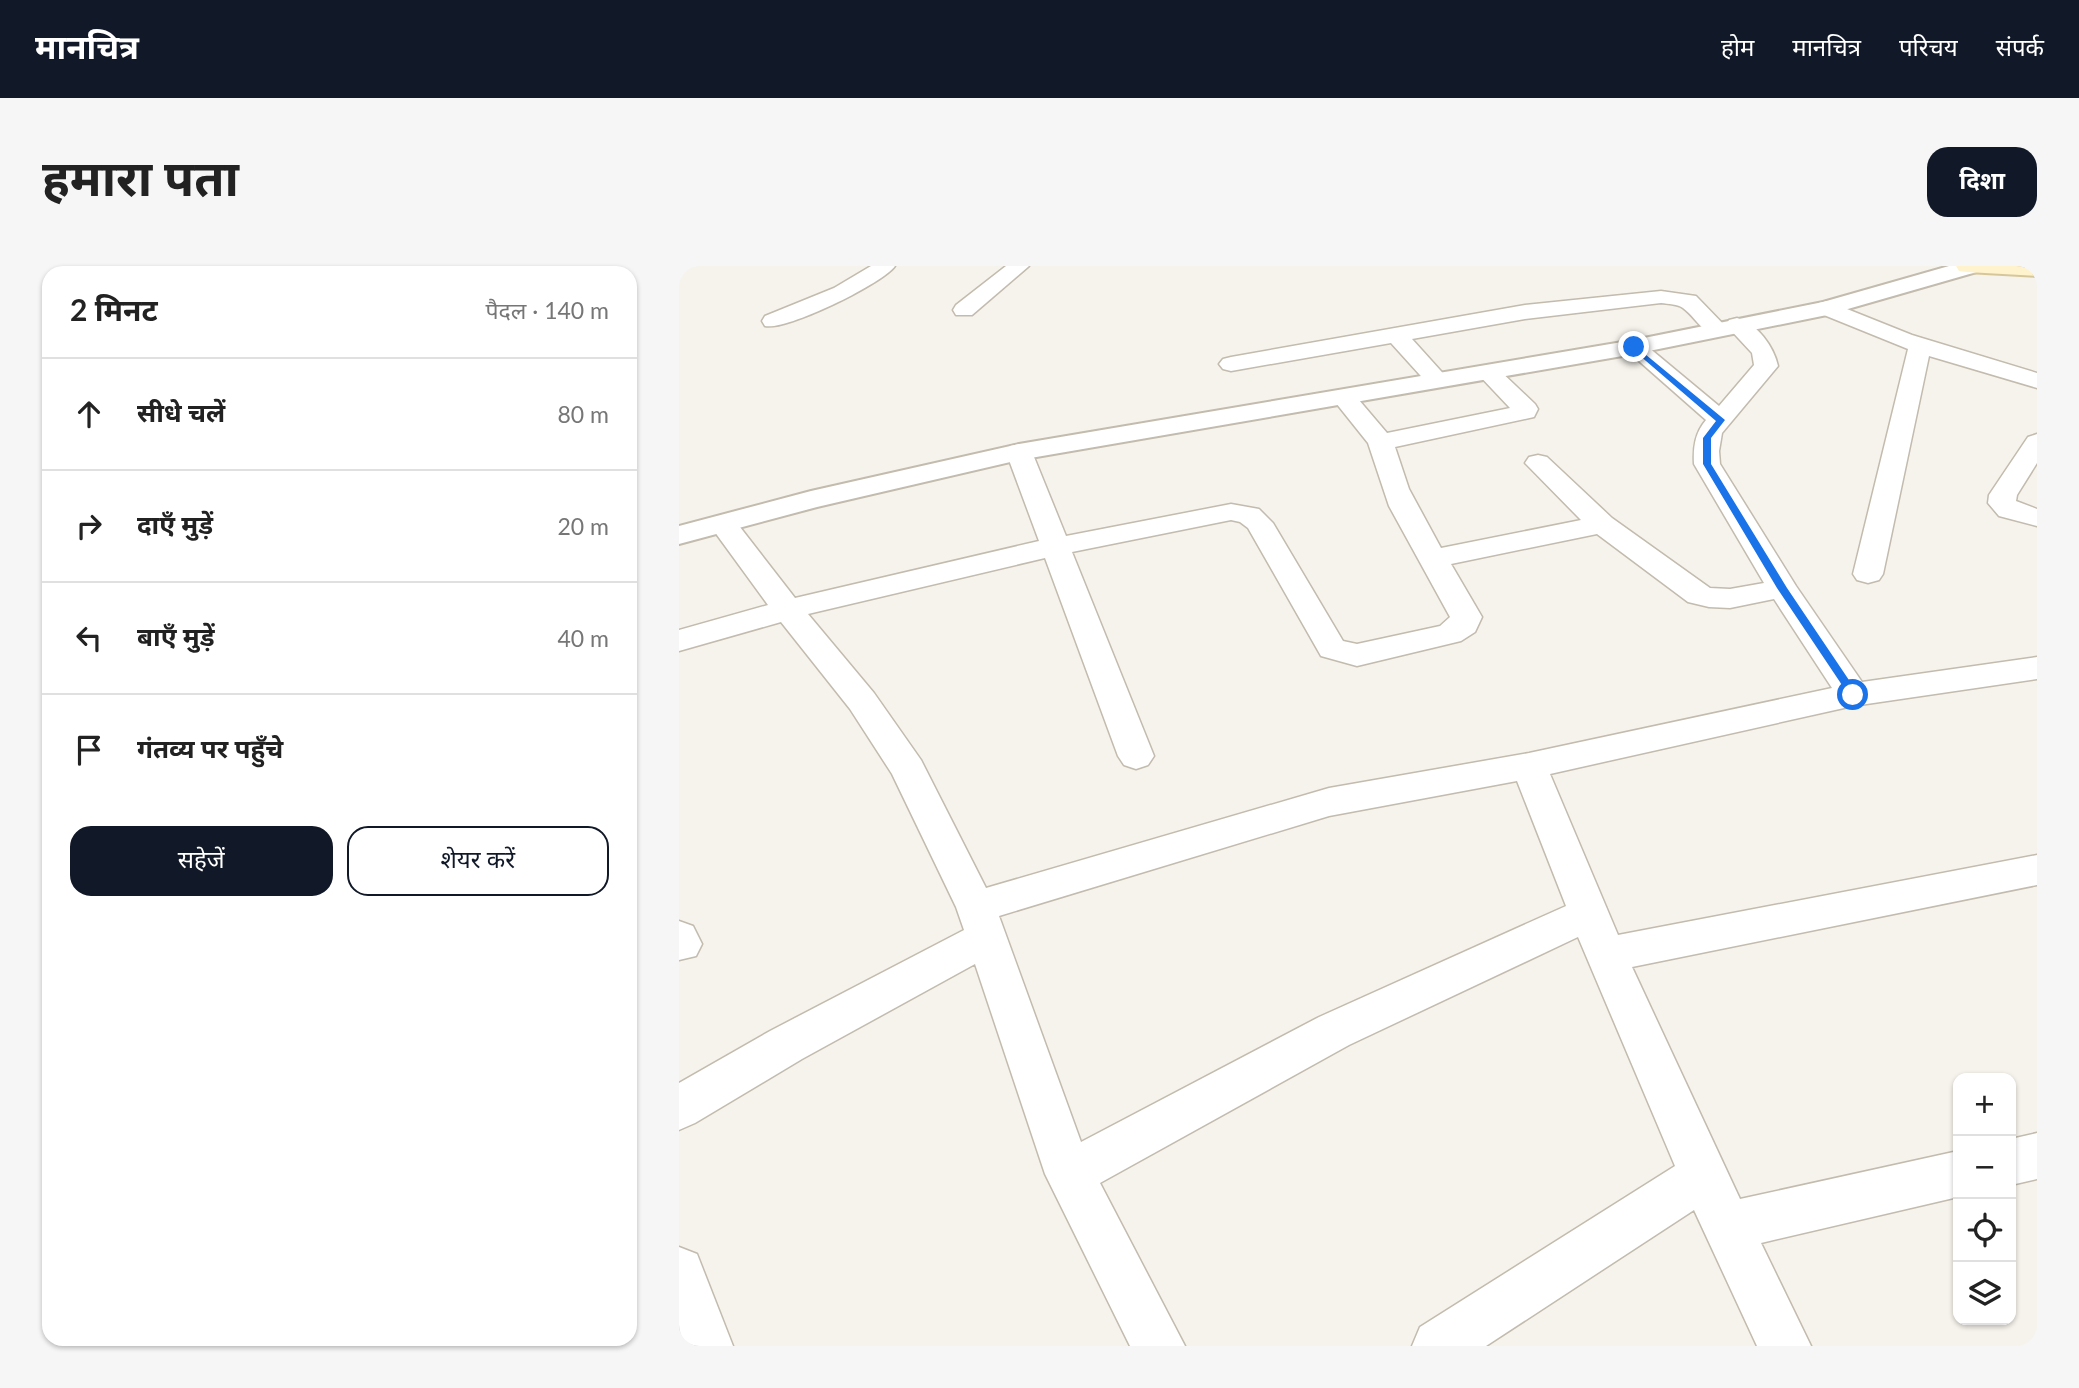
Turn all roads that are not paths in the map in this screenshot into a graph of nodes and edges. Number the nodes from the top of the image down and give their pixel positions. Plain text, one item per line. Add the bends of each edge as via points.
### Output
1 (885, 266) edge
2 (1019, 266) edge
3 (1967, 266) edge
4 (1972, 266) edge
5 (2037, 270) edge
6 (1827, 308) junction
7 (964, 310) dead end
8 (773, 321) dead end
9 (1727, 327) junction
10 (1397, 336) junction
11 (1920, 346) junction
12 (1634, 347) junction
13 (1231, 364) dead end
14 (1488, 372) junction
15 (1437, 380) junction
16 (2037, 381) edge
17 (1344, 398) junction
18 (1721, 420) junction
19 (1381, 442) junction
20 (2037, 442) edge
21 (1019, 452) junction
22 (1538, 463) dead end
23 (2037, 518) edge
24 (723, 524) junction
25 (1602, 524) junction
26 (679, 535) edge
27 (1056, 545) junction
28 (1431, 559) junction
29 (1868, 574) dead end
30 (1782, 588) junction
31 (786, 608) junction
32 (679, 641) edge
33 (2037, 668) edge
34 (1853, 695) junction
35 (1136, 757) dead end
36 (1529, 766) junction
37 (2037, 870) edge
38 (1591, 913) junction
39 (981, 922) junction
40 (1606, 954) junction
41 (679, 1108) edge
42 (2037, 1156) edge
43 (2016, 1161) edge
44 (1069, 1174) junction
45 (1953, 1175) edge
46 (1703, 1176) junction
47 (1726, 1227) junction
48 (679, 1272) edge
49 (706, 1346) edge
50 (1158, 1346) edge
51 (1439, 1346) edge
52 (1784, 1346) edge

1 - 8 street via 842,293
2 - 7 street
3 - 4 main road
4 - 5 main road
4 - 6 street
6 - 9 street
6 - 11 street
9 - 10 street via 1688,301 1661,297 1525,312
9 - 12 street
9 - 18 street via 1763,351 1766,366
10 - 13 street
10 - 15 street
11 - 16 street
11 - 29 street
12 - 14 street
12 - 18 street
14 - 15 street
14 - 19 street via 1525,412
15 - 17 street
17 - 19 street
17 - 21 street
18 - 30 street via 1707,438 1707,464
19 - 28 street via 1395,489
20 - 23 street via 2002,503 2009,510
21 - 24 street
21 - 27 street
22 - 25 street
24 - 26 street
24 - 31 street
25 - 28 street
25 - 30 street via 1699,596 1728,600
27 - 28 street via 1231,512 1249,515 1259,523 1332,649 1349,655 1450,634 1464,625 1466,617
27 - 31 street
27 - 35 street
30 - 34 street
31 - 32 street
31 - 39 street via 862,701 908,769
33 - 34 street
34 - 36 street
36 - 38 street
36 - 39 street via 1329,802
37 - 40 street
38 - 40 street
38 - 44 street via 1334,1031
39 - 41 street
39 - 44 street
40 - 46 street
42 - 43 street
44 - 50 street
45 - 47 street
46 - 47 street
46 - 51 street
47 - 52 street
48 - 49 street

